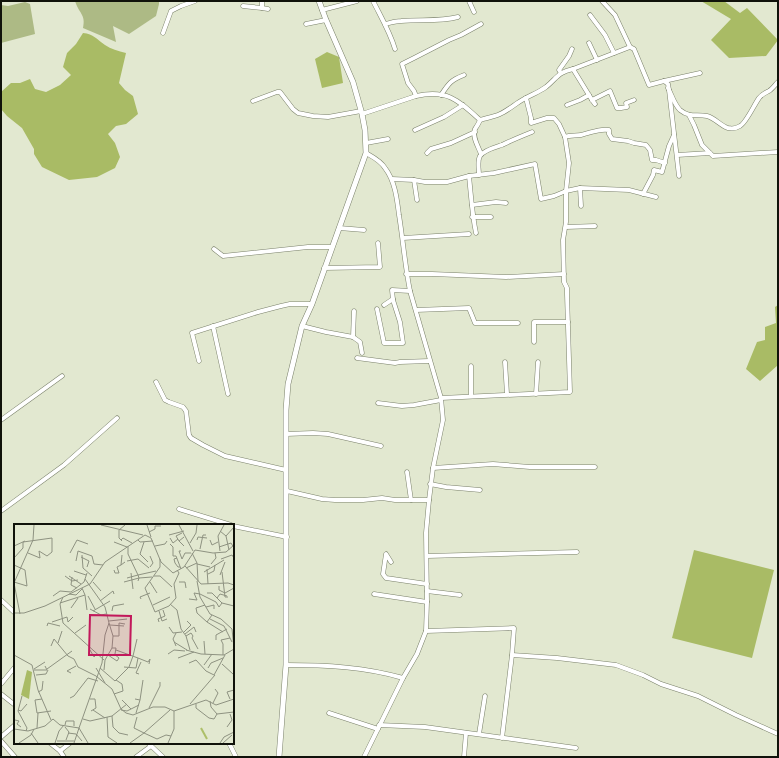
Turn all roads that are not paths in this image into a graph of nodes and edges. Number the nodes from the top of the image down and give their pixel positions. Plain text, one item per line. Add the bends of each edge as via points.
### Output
1 (195, 1) edge
2 (262, 1) edge
3 (319, 1) edge
4 (357, 1) edge
5 (373, 1) edge
6 (469, 1) edge
7 (602, 1) edge
8 (243, 6) dead end
9 (262, 8) junction
10 (268, 9) dead end
11 (322, 10) junction
12 (474, 12) dead end
13 (590, 15) dead end
14 (458, 17) dead end
15 (326, 20) junction
16 (306, 24) dead end
17 (386, 24) junction
18 (481, 24) dead end
19 (162, 33) dead end
20 (589, 43) dead end
21 (630, 47) junction
22 (395, 49) dead end
23 (572, 49) dead end
24 (614, 53) junction
25 (597, 60) junction
26 (574, 69) junction
27 (561, 73) junction
28 (700, 73) dead end
29 (464, 75) dead end
30 (664, 81) junction
31 (778, 82) edge
32 (668, 88) junction
33 (441, 95) junction
34 (589, 95) junction
35 (416, 96) junction
36 (526, 98) junction
37 (592, 100) junction
38 (634, 100) dead end
39 (253, 101) dead end
40 (463, 104) junction
41 (595, 104) dead end
42 (567, 105) dead end
43 (362, 112) junction
44 (689, 115) junction
45 (480, 120) junction
46 (415, 130) dead end
47 (474, 132) junction
48 (532, 132) dead end
49 (674, 135) junction
50 (565, 137) junction
51 (388, 139) dead end
52 (366, 143) junction
53 (778, 152) edge
54 (366, 153) junction
55 (427, 153) dead end
56 (710, 153) junction
57 (481, 154) junction
58 (677, 155) junction
59 (665, 163) junction
60 (479, 175) junction
61 (469, 176) junction
62 (679, 176) dead end
63 (392, 179) junction
64 (414, 180) junction
65 (580, 188) junction
66 (566, 191) junction
67 (643, 194) junction
68 (656, 197) dead end
69 (417, 200) dead end
70 (506, 203) dead end
71 (472, 205) junction
72 (581, 206) dead end
73 (472, 217) junction
74 (491, 217) dead end
75 (595, 226) dead end
76 (566, 227) junction
77 (339, 228) junction
78 (364, 230) dead end
79 (476, 233) dead end
80 (469, 234) dead end
81 (403, 238) junction
82 (378, 243) dead end
83 (332, 247) junction
84 (214, 249) dead end
85 (324, 268) junction
86 (406, 274) junction
87 (564, 274) junction
88 (410, 291) junction
89 (393, 299) junction
90 (312, 304) junction
91 (384, 305) dead end
92 (377, 309) dead end
93 (416, 310) junction
94 (354, 311) dead end
95 (568, 322) junction
96 (518, 323) dead end
97 (213, 326) junction
98 (302, 326) junction
99 (353, 337) junction
100 (534, 342) dead end
101 (362, 353) dead end
102 (357, 358) dead end
103 (200, 361) dead end
104 (430, 361) junction
105 (505, 362) dead end
106 (538, 362) dead end
107 (471, 366) dead end
108 (62, 376) dead end
109 (156, 382) dead end
110 (228, 394) dead end
111 (507, 394) junction
112 (536, 394) junction
113 (471, 396) junction
114 (441, 399) junction
115 (378, 403) dead end
116 (117, 418) dead end
117 (1, 420) edge
118 (286, 434) junction
119 (381, 446) dead end
120 (595, 467) dead end
121 (433, 468) junction
122 (286, 470) junction
123 (406, 472) dead end
124 (430, 484) junction
125 (480, 490) dead end
126 (287, 491) junction
127 (411, 500) junction
128 (429, 500) junction
129 (180, 509) dead end
130 (1, 511) edge
131 (229, 524) edge
132 (234, 525) edge
133 (287, 537) junction
134 (577, 552) dead end
135 (427, 556) junction
136 (391, 562) dead end
137 (427, 584) junction
138 (427, 591) junction
139 (374, 594) dead end
140 (460, 595) dead end
141 (1, 600) edge
142 (427, 602) junction
143 (14, 612) edge
144 (426, 631) junction
145 (512, 655) junction
146 (286, 665) junction
147 (14, 668) edge
148 (403, 678) junction
149 (1, 684) edge
150 (1, 694) edge
151 (485, 696) dead end
152 (14, 705) edge
153 (328, 713) dead end
154 (14, 726) edge
155 (379, 727) junction
156 (466, 733) junction
157 (479, 734) junction
158 (778, 734) edge
159 (1, 737) edge
160 (502, 738) junction
161 (1, 741) edge
162 (51, 744) edge
163 (69, 744) edge
164 (230, 744) edge
165 (150, 745) edge
166 (576, 748) dead end
167 (60, 751) junction
168 (15, 757) edge
169 (64, 757) edge
170 (136, 757) edge
171 (163, 757) edge
172 (236, 757) edge
173 (279, 757) edge
174 (364, 757) edge
175 (464, 757) edge

1 - 19 street via 171,11
2 - 9 street
3 - 11 street
4 - 11 street
5 - 17 street
6 - 12 street
7 - 21 street via 615,15
8 - 9 street
9 - 10 street
11 - 15 street
13 - 24 street via 605,35
14 - 17 street
15 - 16 street
15 - 43 street via 353,82
17 - 22 street
18 - 35 street via 402,64 408,83
20 - 25 street
21 - 24 street
21 - 30 street via 634,49 650,85
23 - 27 street via 559,70
24 - 25 street
25 - 26 street
26 - 27 street
26 - 34 street
27 - 36 street via 546,87
28 - 30 street
29 - 33 street via 453,79
30 - 32 street
31 - 44 street via 760,97 742,126 734,129 707,116
32 - 44 street via 676,105
32 - 49 street
33 - 35 street
33 - 40 street
34 - 37 street
34 - 42 street
35 - 43 street
36 - 45 street via 500,114
36 - 50 street via 531,122 554,118
37 - 38 street via 610,91 616,108 627,107 626,103
37 - 41 street
39 - 43 street via 280,92 298,113 328,117
40 - 45 street
40 - 46 street via 444,117
43 - 52 street
44 - 56 street via 702,145
45 - 47 street
47 - 55 street via 431,149
47 - 57 street
48 - 57 street
49 - 58 street
49 - 59 street
50 - 59 street via 609,130 612,139 646,145 652,160
50 - 66 street via 569,162
51 - 52 street
52 - 54 street
53 - 56 street via 713,156
54 - 63 street via 382,164
54 - 77 street
56 - 58 street
57 - 60 street
58 - 62 street
59 - 67 street via 662,172 654,170
60 - 61 street
60 - 66 street via 535,164 541,199
61 - 64 street via 447,182
61 - 71 street
63 - 64 street
63 - 81 street
64 - 69 street
65 - 66 street
65 - 67 street via 629,190
65 - 72 street
66 - 76 street
67 - 68 street
70 - 71 street
71 - 73 street
73 - 74 street
73 - 79 street
75 - 76 street
76 - 87 street via 563,240
77 - 78 street
77 - 83 street
80 - 81 street
81 - 86 street
82 - 85 street via 380,267
83 - 84 street via 223,256
83 - 85 street
85 - 90 street
86 - 87 street via 506,278
86 - 88 street
87 - 95 street
88 - 89 street via 392,290
88 - 93 street
89 - 91 street
89 - 92 street via 403,343 384,343
90 - 97 street via 290,304
90 - 98 street
93 - 96 street via 470,308 475,323
93 - 104 street
94 - 99 street
95 - 100 street via 534,322
95 - 112 street via 570,392
97 - 103 street via 192,333
97 - 110 street
98 - 99 street
98 - 118 street via 288,384
99 - 101 street via 360,342
102 - 104 street via 395,363
104 - 114 street
105 - 111 street
106 - 112 street
107 - 113 street
108 - 117 street
109 - 122 street via 165,400 183,407 186,411 189,435 192,438 225,456
111 - 112 street
111 - 113 street
113 - 114 street
114 - 115 street via 402,406
114 - 121 street via 443,420
116 - 130 street via 64,465
118 - 119 street via 328,434
118 - 122 street
120 - 121 street via 493,464
121 - 124 street
122 - 126 street
123 - 127 street
124 - 125 street
124 - 128 street
126 - 127 street via 322,500
126 - 133 street
127 - 128 street
128 - 135 street
129 - 131 street
132 - 133 street
133 - 146 street
134 - 135 street
135 - 137 street
136 - 137 street via 386,554 383,574 386,578
137 - 138 street
138 - 140 street
138 - 142 street
139 - 142 street
141 - 143 street
142 - 144 street
144 - 145 street via 514,628
144 - 148 street via 417,654
145 - 158 street via 616,665 698,696
145 - 160 street
146 - 148 street via 364,669
146 - 173 street
147 - 149 street
148 - 155 street
150 - 152 street
151 - 157 street
153 - 155 street
154 - 159 street
155 - 156 street via 425,727
155 - 174 street
156 - 157 street
156 - 175 street
157 - 160 street
160 - 166 street
161 - 168 street
162 - 167 street
163 - 167 street
164 - 172 street
165 - 170 street
165 - 171 street
167 - 169 street

